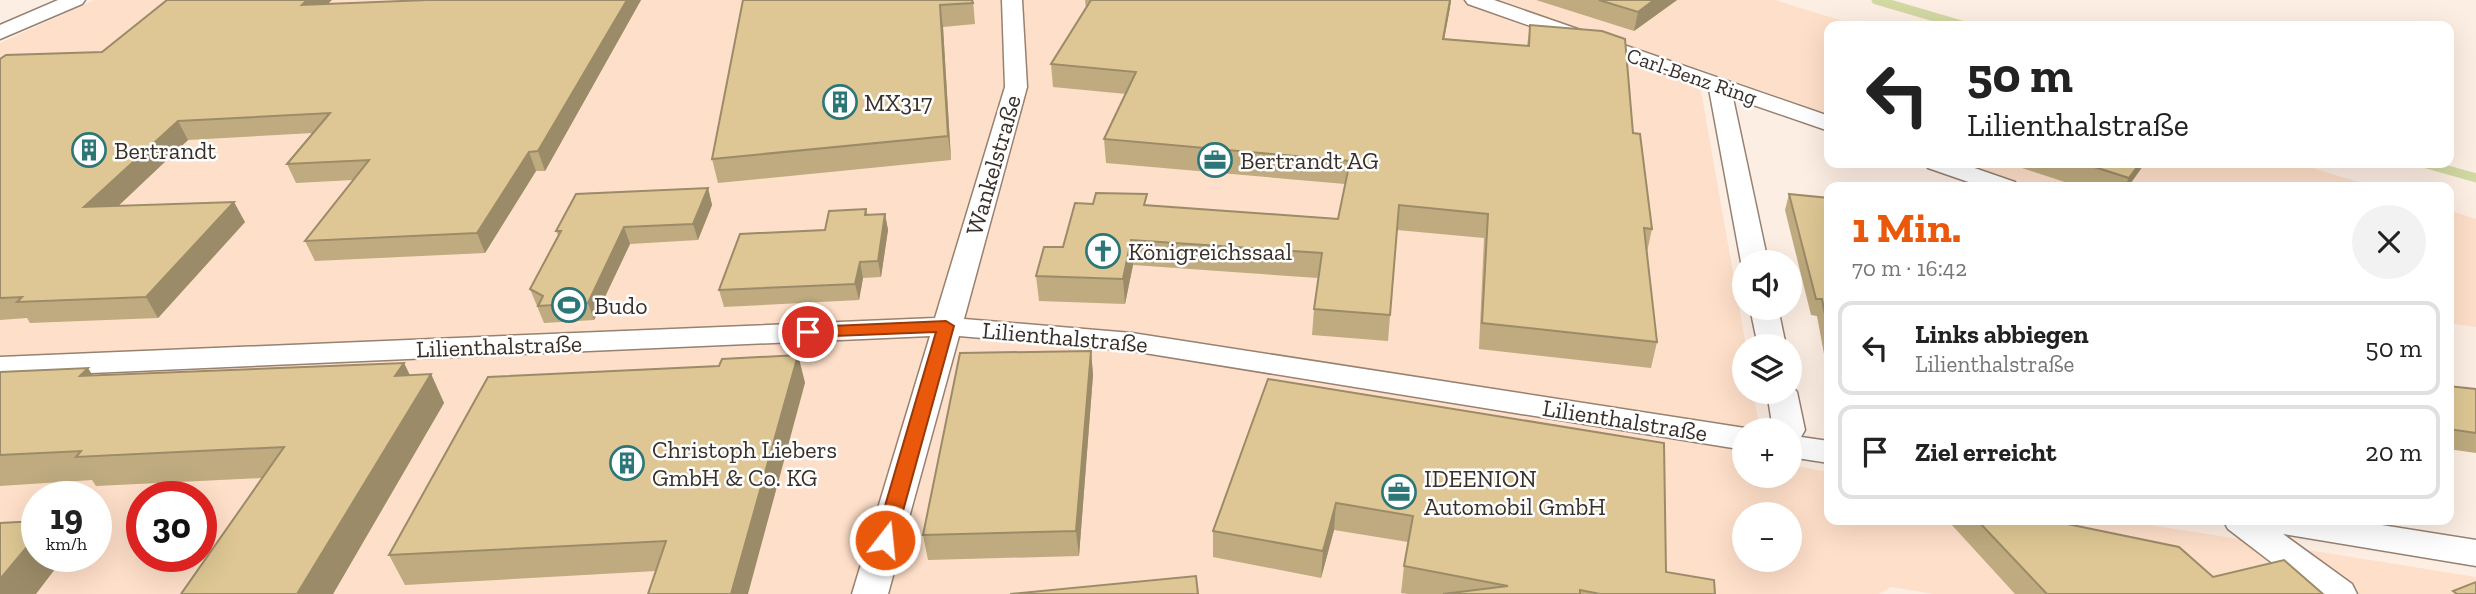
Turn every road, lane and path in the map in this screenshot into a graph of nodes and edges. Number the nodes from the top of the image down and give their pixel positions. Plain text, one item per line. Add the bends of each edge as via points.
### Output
1 (75, 0) edge
2 (1012, 0) edge
3 (1475, 0) edge
4 (0, 33) edge
5 (1719, 85) junction
6 (1824, 122) edge
7 (1951, 168) edge
8 (1992, 182) edge
9 (1753, 250) edge
10 (946, 326) junction
11 (0, 367) edge
12 (1732, 437) edge
13 (1802, 443) edge
14 (1824, 450) edge
15 (2247, 525) edge
16 (2305, 525) edge
17 (2476, 553) edge
18 (870, 594) edge
19 (2339, 594) edge

1 - 4 street
2 - 10 street, Wankelstraße via 1016,87
3 - 5 street, Carl-Benz Ring
5 - 6 street, Carl-Benz Ring
5 - 9 street
7 - 8 street
10 - 11 street, Lilienthalstraße
10 - 12 street, Lilienthalstraße via 1132,342
10 - 18 street, Wankelstraße
13 - 14 street
15 - 19 street
16 - 17 street

